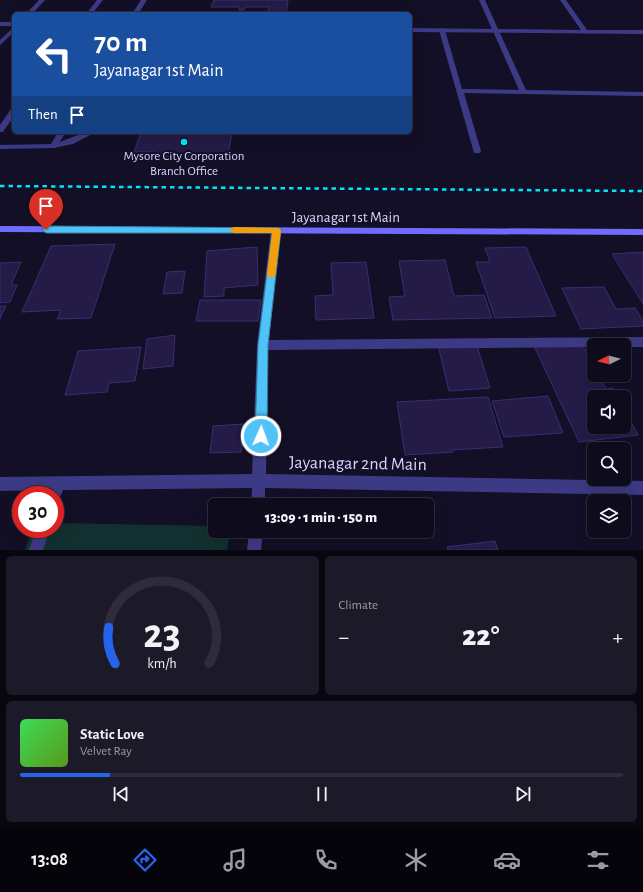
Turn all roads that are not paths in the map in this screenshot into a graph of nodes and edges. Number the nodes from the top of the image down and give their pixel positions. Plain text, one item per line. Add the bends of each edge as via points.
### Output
1 (42, 0) edge
2 (100, 0) edge
3 (144, 0) edge
4 (482, 0) edge
5 (564, 0) edge
6 (31, 12) edge
7 (91, 12) edge
8 (136, 12) edge
9 (0, 24) edge
10 (12, 24) edge
11 (412, 30) edge
12 (442, 30) junction
13 (12, 31) edge
14 (496, 31) junction
15 (586, 32) junction
16 (643, 32) edge
17 (0, 43) edge
18 (460, 91) junction
19 (523, 92) junction
20 (643, 94) edge
21 (12, 114) edge
22 (0, 130) edge
23 (61, 134) edge
24 (88, 134) edge
25 (53, 146) junction
26 (0, 148) edge
27 (477, 151) dead end
28 (0, 229) edge
29 (276, 230) junction
30 (643, 232) edge
31 (643, 342) edge
32 (263, 345) junction
33 (260, 480) junction
34 (0, 484) edge
35 (22, 486) edge
36 (643, 488) edge
37 (64, 489) edge
38 (259, 498) edge
39 (40, 538) edge
40 (255, 538) edge
41 (36, 550) edge
42 (254, 550) edge

1 - 6 street
2 - 7 street
3 - 8 street
4 - 14 street
5 - 15 street
9 - 10 street
11 - 12 street
12 - 14 street
12 - 18 street
13 - 17 street
14 - 15 street
14 - 19 street
15 - 16 street
18 - 19 street
18 - 27 street
19 - 20 street
21 - 22 street
23 - 25 street
24 - 25 street
25 - 26 street
28 - 29 street, Jayanagar 1st Main
29 - 30 street, Jayanagar 1st Main
29 - 32 street
31 - 32 street
32 - 33 street
33 - 36 street, Jayanagar 2nd Main
33 - 37 street, Jayanagar 2nd Main
33 - 38 street
34 - 35 street, Jayanagar 2nd Main
39 - 41 street
40 - 42 street

